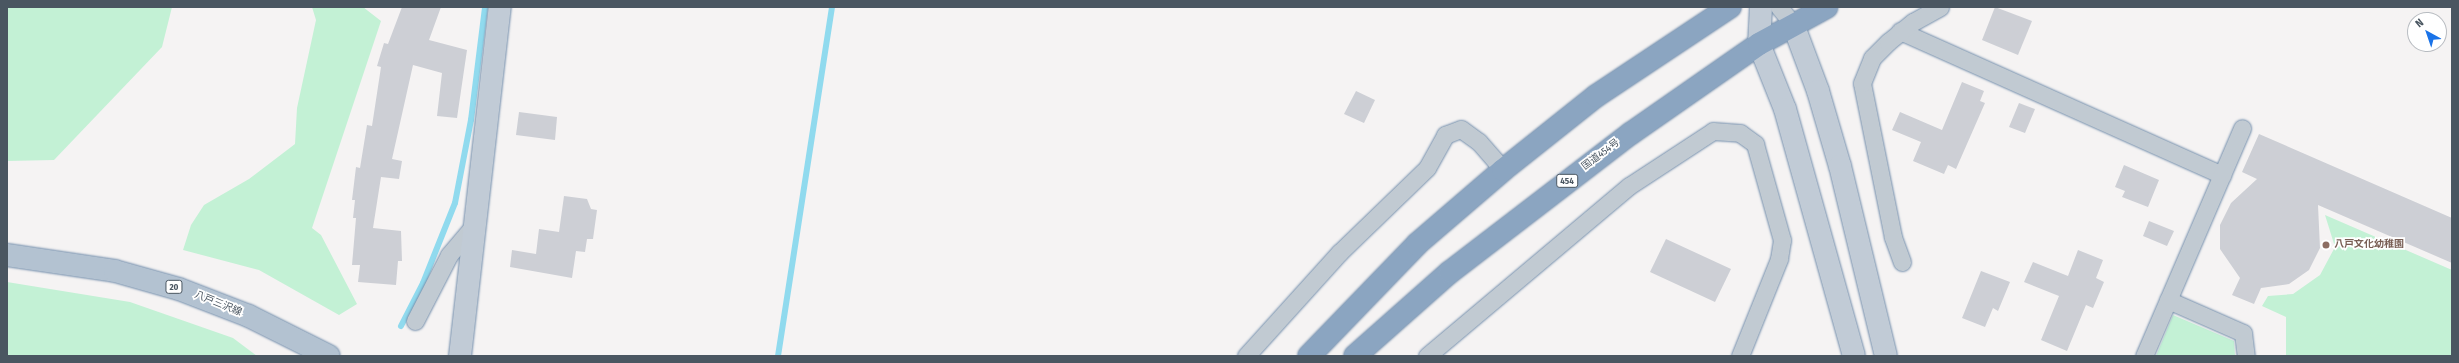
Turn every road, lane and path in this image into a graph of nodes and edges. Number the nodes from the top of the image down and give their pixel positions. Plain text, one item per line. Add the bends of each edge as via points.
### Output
1 (500, 7) edge
2 (1730, 7) edge
3 (1761, 7) edge
4 (1779, 7) edge
5 (1826, 7) edge
6 (1940, 7) edge
7 (1793, 24) junction
8 (1900, 32) junction
9 (1759, 44) junction
10 (2242, 128) dead end
11 (1503, 170) junction
12 (2222, 174) junction
13 (476, 223) junction
14 (7, 255) edge
15 (1902, 262) dead end
16 (2168, 300) junction
17 (415, 321) dead end
18 (329, 356) edge
19 (460, 356) edge
20 (1246, 356) edge
21 (1309, 356) edge
22 (1355, 356) edge
23 (1427, 356) edge
24 (1740, 356) edge
25 (1854, 356) edge
26 (1886, 356) edge
27 (2144, 356) edge
28 (2246, 356) edge

1 - 13 street
2 - 11 highway via 1596,96
3 - 9 street
4 - 7 street
5 - 7 highway, 国道454号 / 454
6 - 8 street
7 - 9 highway, 国道454号 / 454
7 - 26 street via 1818,91 1838,158
8 - 12 street
8 - 15 street via 1872,58 1862,82 1893,237
9 - 22 highway, 国道454号 / 454 via 1533,206 1450,272
9 - 25 street via 1785,109
10 - 12 street
11 - 20 street via 1479,142 1461,130 1445,135 1427,168 1339,253
11 - 21 highway via 1417,244
12 - 16 street
13 - 17 street via 450,255
13 - 19 street
14 - 18 main road, 八戸三沢線 / 20 via 115,271 179,289 249,316
16 - 27 street
16 - 28 street via 2243,333
23 - 24 street via 1629,186 1713,131 1740,133 1755,144 1782,240 1779,259

